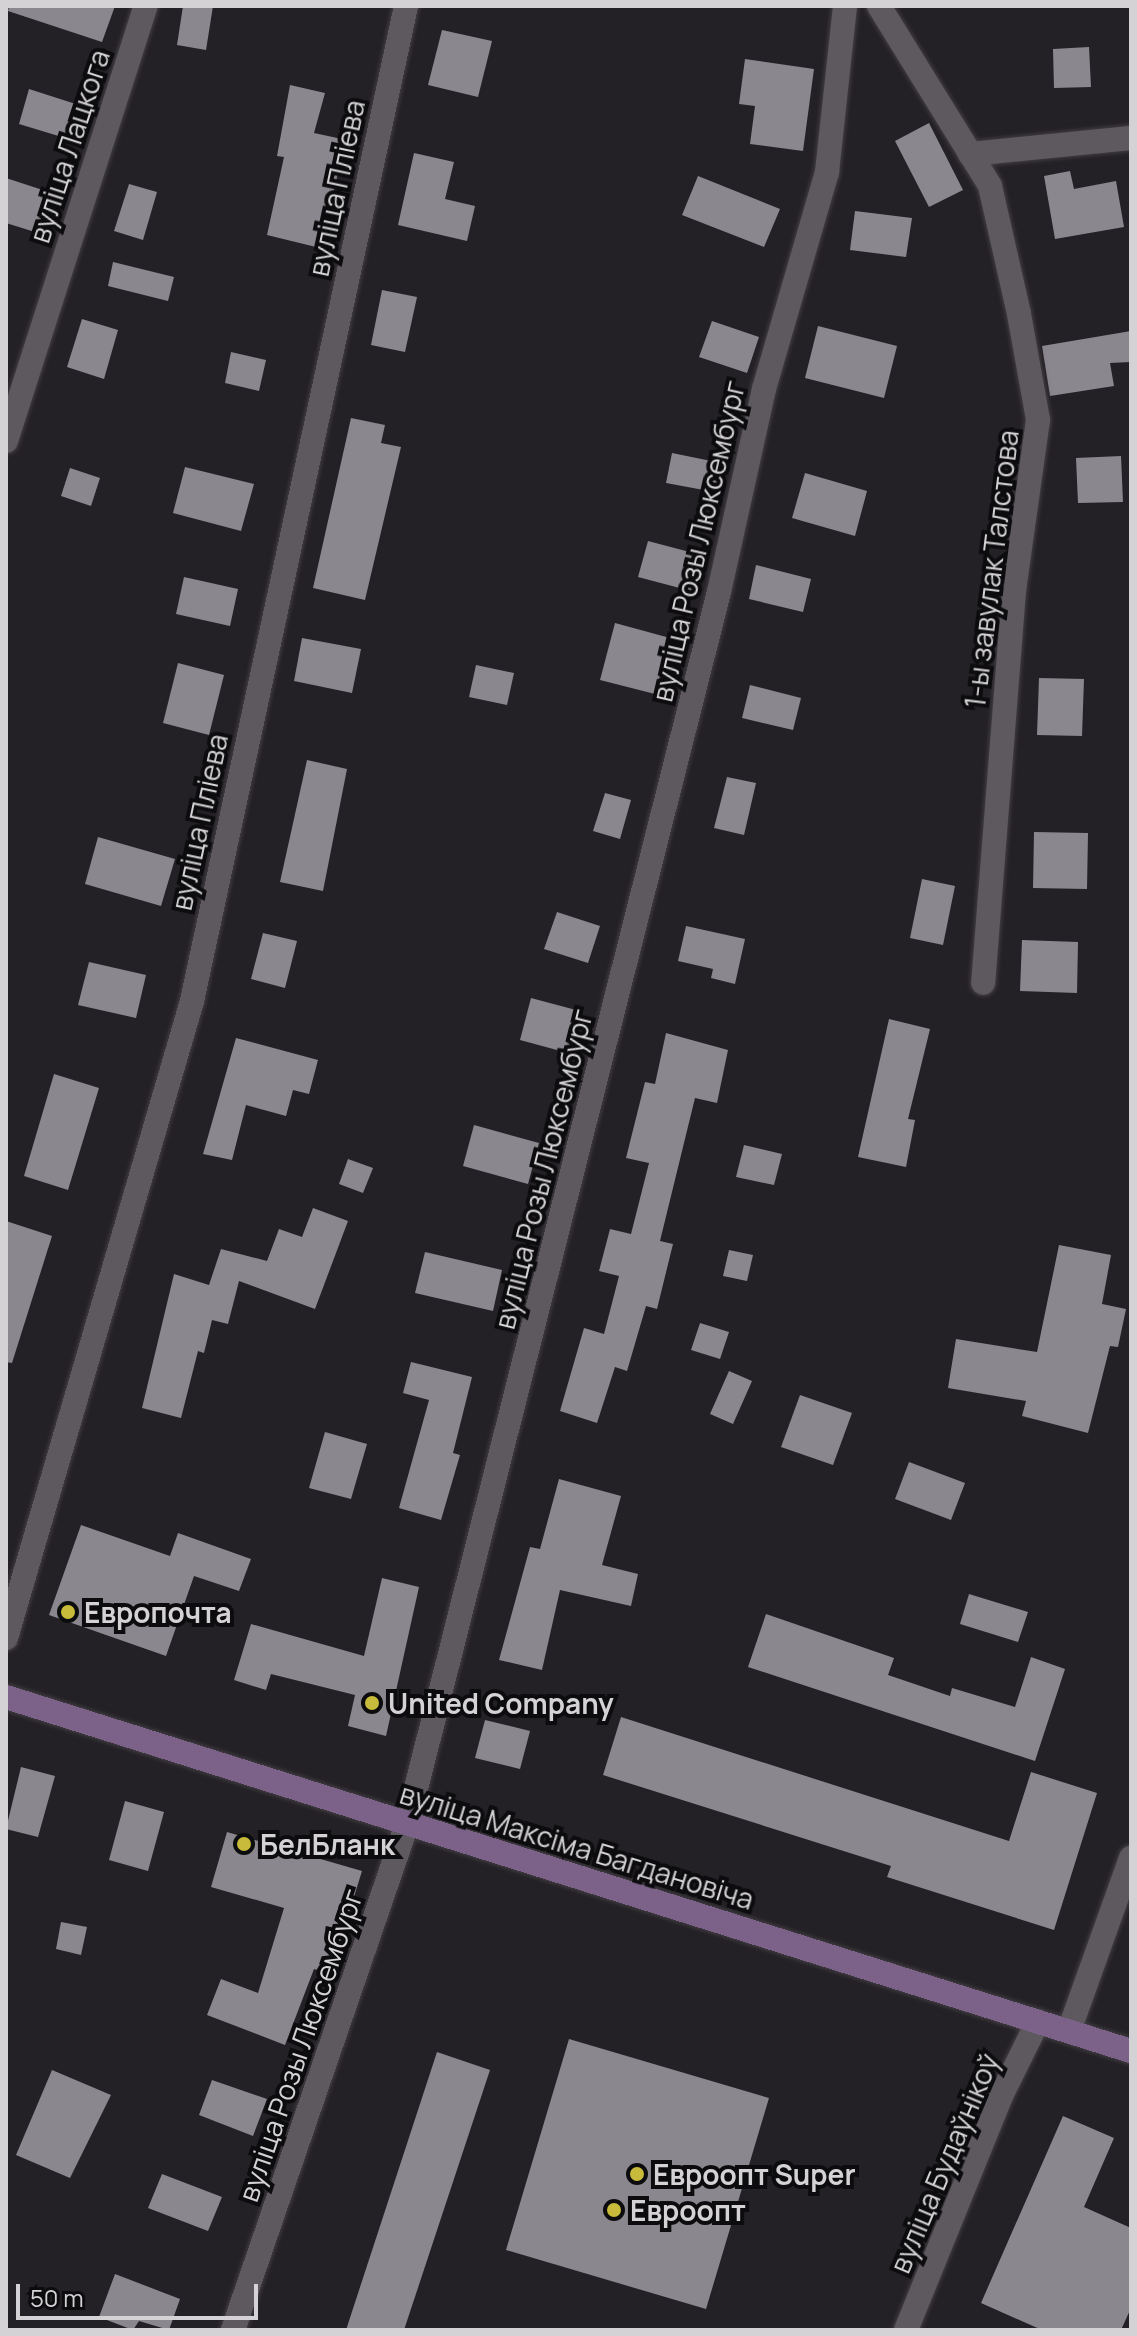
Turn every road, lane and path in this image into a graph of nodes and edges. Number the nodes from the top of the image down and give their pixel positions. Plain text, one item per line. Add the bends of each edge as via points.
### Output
1 (146, 6) edge
2 (406, 6) edge
3 (845, 6) edge
4 (879, 6) edge
5 (1131, 138) edge
6 (970, 154) junction
7 (6, 441) edge
8 (983, 983) dead end
9 (6, 1638) edge
10 (6, 1697) edge
11 (407, 1824) junction
12 (1131, 1858) edge
13 (1038, 2021) junction
14 (1069, 2031) junction
15 (1131, 2051) edge
16 (233, 2330) edge
17 (906, 2330) edge

1 - 7 street, вуліца Лацкога
2 - 9 street, вуліца Пліева via 192,1001
3 - 11 street, вуліца Розы Люксембург via 827,172 764,389 716,607
4 - 6 street, 1-ы завулак Талстова
5 - 6 street
6 - 8 street, 1-ы завулак Талстова via 990,186 1038,420 1014,591
10 - 11 main road, вуліца Максіма Багдановіча
11 - 13 main road, вуліца Максіма Багдановіча
11 - 16 street, вуліца Розы Люксембург
12 - 14 street
13 - 14 main road, вуліца Максіма Багдановіча
13 - 17 street, вуліца Будаўнікоў via 1002,2094
14 - 15 main road, вуліца Максіма Багдановіча

